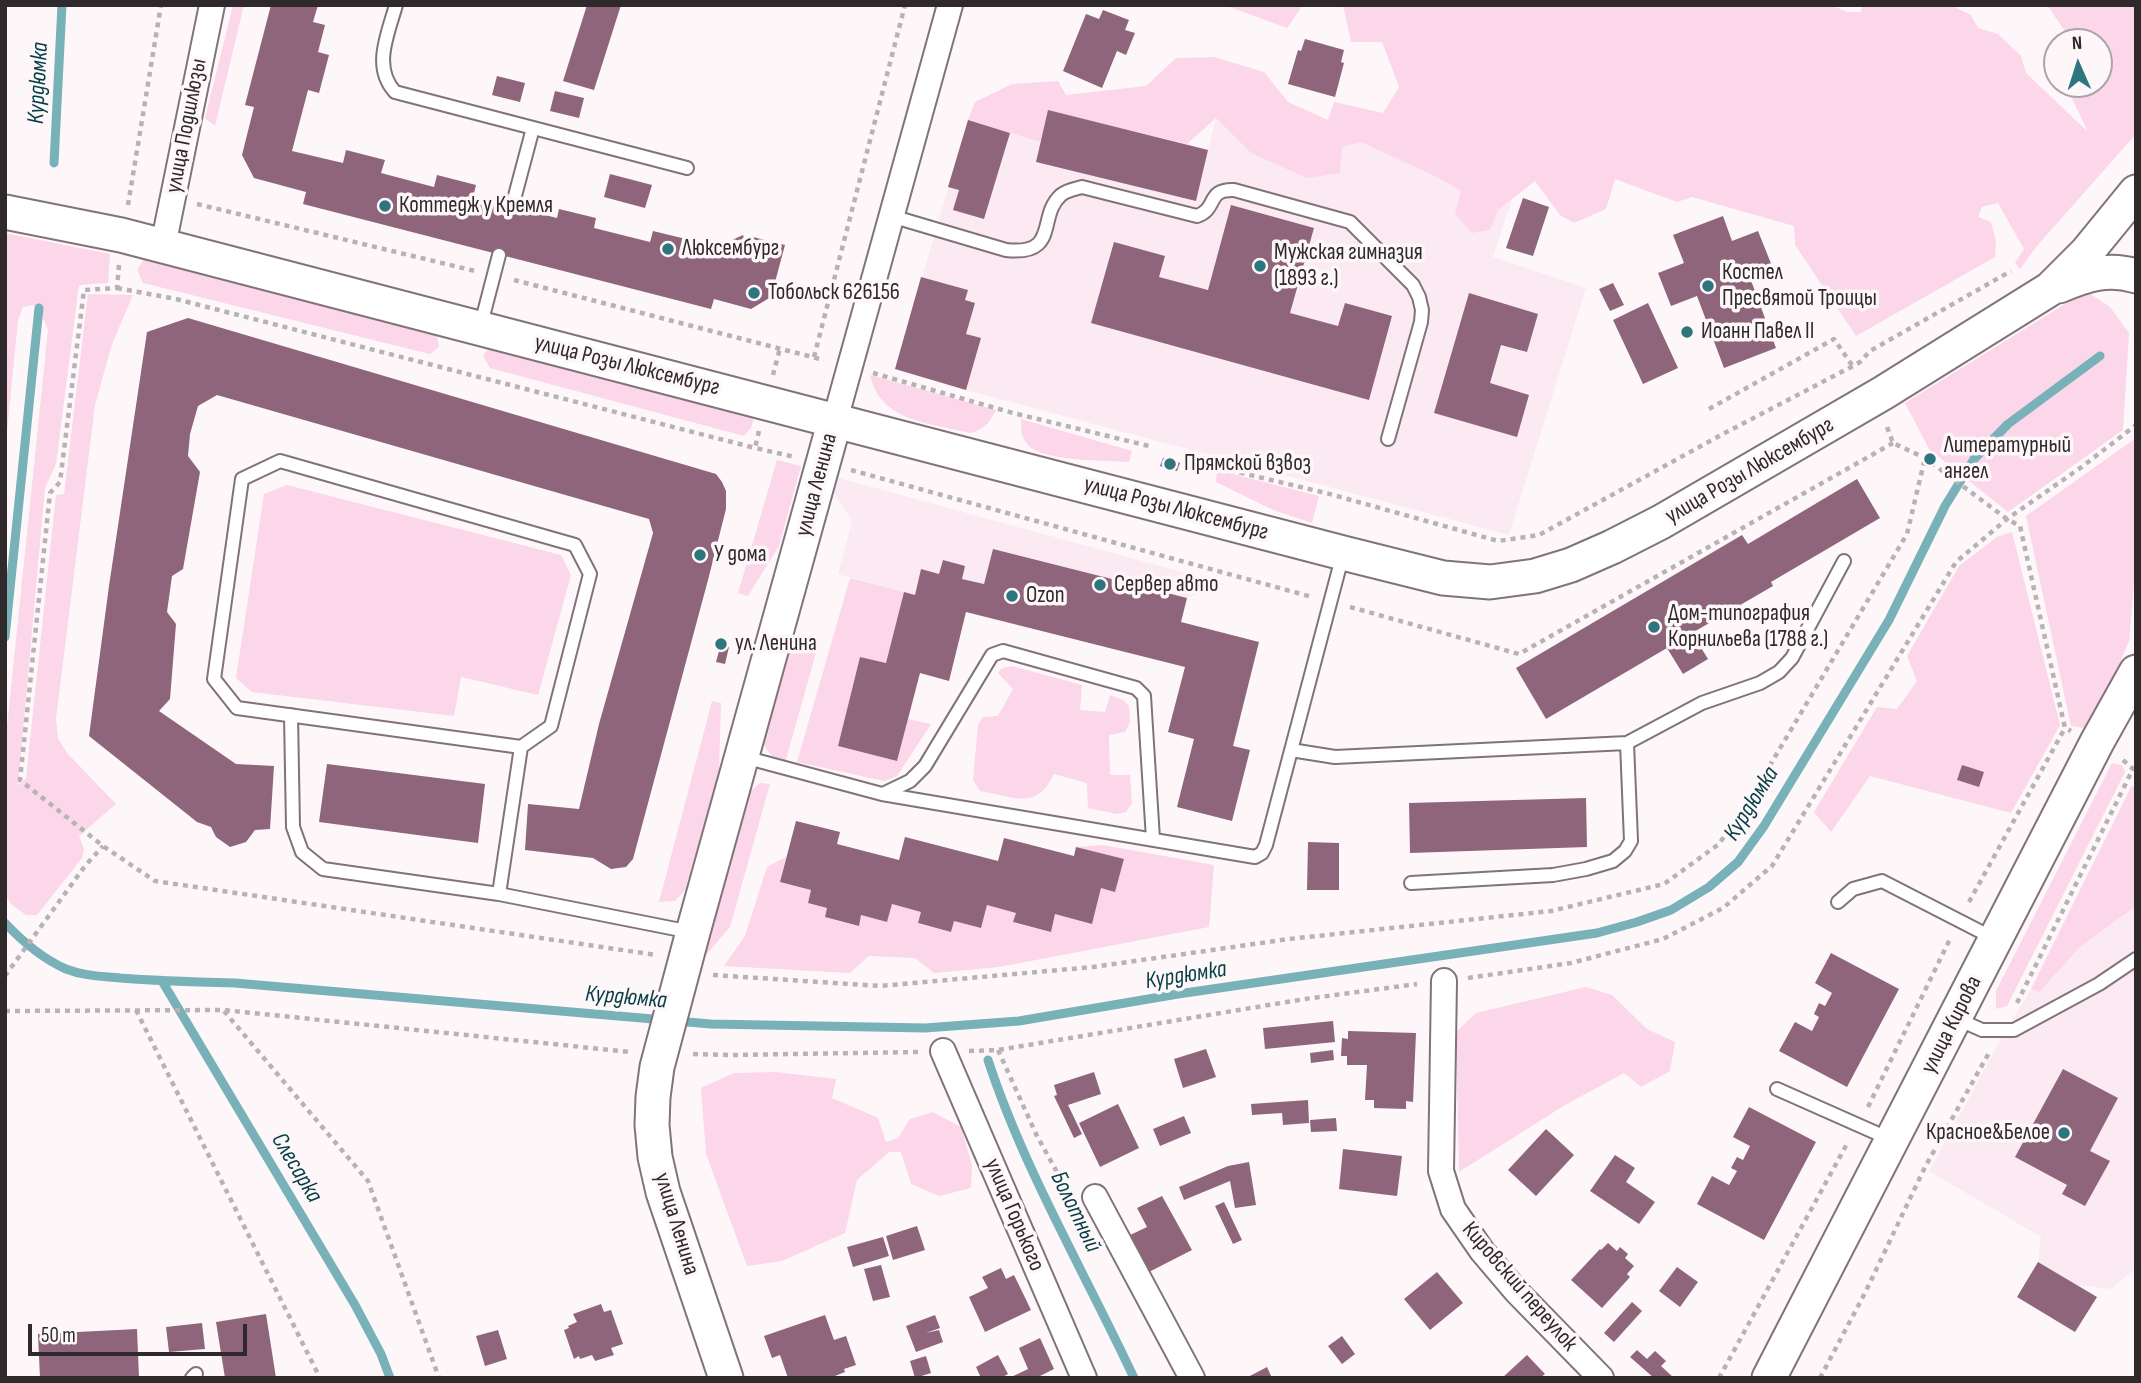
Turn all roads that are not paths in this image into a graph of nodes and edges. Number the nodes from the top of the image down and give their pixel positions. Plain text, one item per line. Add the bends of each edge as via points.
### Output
1 (212, 5) edge
2 (396, 5) edge
3 (950, 5) edge
4 (533, 128) junction
5 (687, 168) dead end
6 (2136, 192) edge
7 (512, 207) dead end
8 (5, 212) edge
9 (891, 216) junction
10 (163, 246) junction
11 (499, 255) dead end
12 (2136, 276) edge
13 (2050, 289) junction
14 (480, 328) junction
15 (835, 420) junction
16 (1388, 439) dead end
17 (1343, 553) junction
18 (1844, 561) dead end
19 (2136, 672) edge
20 (291, 715) junction
21 (1627, 743) junction
22 (521, 747) junction
23 (1291, 750) junction
24 (742, 756) junction
25 (883, 794) junction
26 (1153, 839) junction
27 (1411, 883) dead end
28 (499, 894) junction
29 (1838, 902) dead end
30 (693, 932) junction
31 (1996, 939) junction
32 (2136, 959) edge
33 (1444, 981) dead end
34 (1955, 1018) junction
35 (943, 1051) dead end
36 (1777, 1089) dead end
37 (1892, 1140) junction
38 (1095, 1197) dead end
39 (726, 1378) edge
40 (1084, 1378) edge
41 (1192, 1378) edge
42 (1601, 1378) edge
43 (1769, 1378) edge

1 - 10 street, улица Подшлюзы
2 - 4 lane via 382,69 395,92
3 - 9 street, улица Ленина
4 - 5 lane
4 - 7 lane
6 - 13 main road, улица Розы Люксембург
8 - 10 main road, улица Розы Люксембург
9 - 15 street, улица Ленина
9 - 16 lane via 1022,252 1035,247 1044,236 1059,196 1082,187 1197,216 1205,213 1218,192 1234,190 1350,222 1413,285 1422,310
10 - 14 main road, улица Розы Люксембург
11 - 14 lane
12 - 13 main road via 2100,272
13 - 17 main road, улица Розы Люксембург via 1661,522 1572,565 1490,582 1443,578
14 - 15 main road, улица Розы Люксембург
15 - 17 main road, улица Розы Люксембург
15 - 24 main road, улица Ленина
17 - 23 lane
18 - 21 lane via 1792,658 1779,672 1702,703
19 - 31 main road, улица Кирова
20 - 22 lane
20 - 22 lane via 237,708 214,679 242,479 279,461 575,545 590,573 551,726
20 - 28 lane via 293,827 302,852 323,869
21 - 23 lane via 1335,757
21 - 27 lane via 1631,841 1613,861 1553,874
22 - 28 lane
23 - 26 lane via 1262,853 1247,857
24 - 25 lane
24 - 30 main road, улица Ленина
25 - 26 lane
25 - 26 lane via 910,781 925,766 992,655 1003,651 1136,688 1144,696
28 - 30 lane
29 - 31 lane via 1853,889 1882,881
30 - 39 main road, улица Ленина via 646,1059 663,1192
31 - 34 main road, улица Кирова
32 - 34 lane via 2099,985 2014,1030 1982,1030
33 - 42 street, Кировский переулок via 1441,1171 1453,1209 1516,1291
34 - 37 main road, улица Кирова
35 - 40 street, улица Горького
36 - 37 lane
37 - 43 main road, улица Кирова
38 - 41 street

